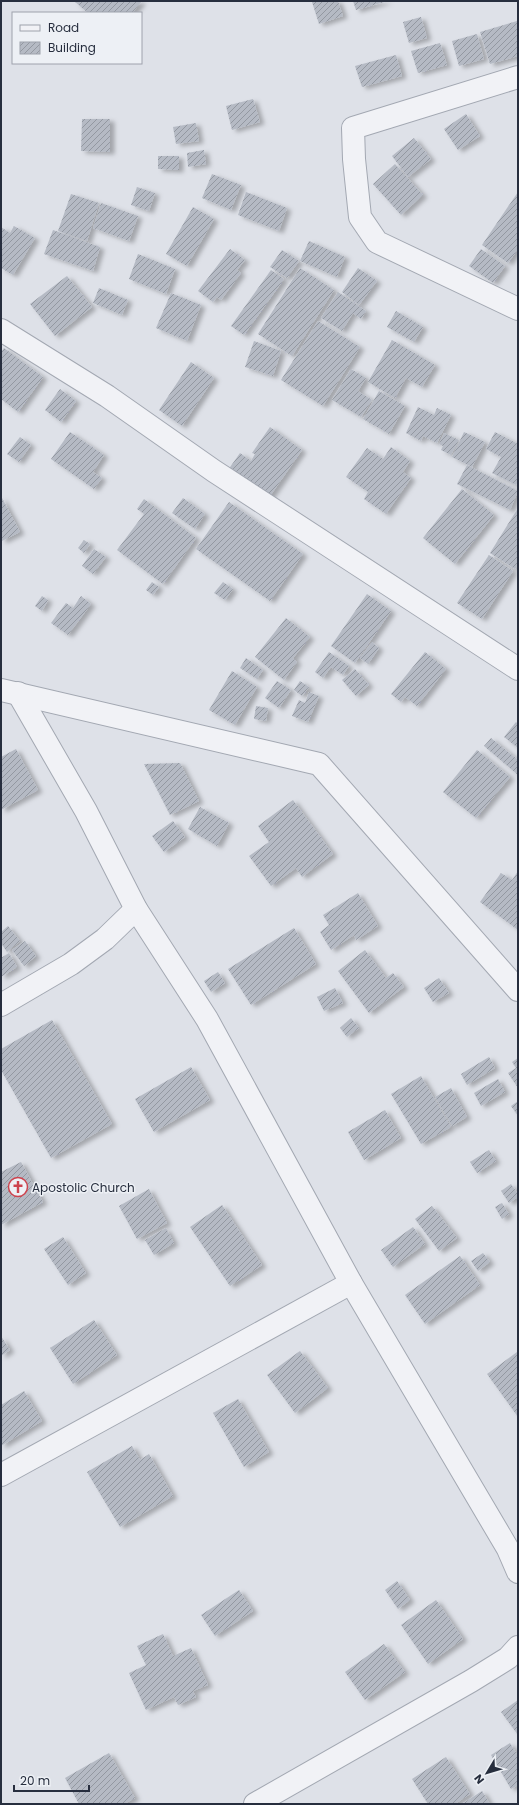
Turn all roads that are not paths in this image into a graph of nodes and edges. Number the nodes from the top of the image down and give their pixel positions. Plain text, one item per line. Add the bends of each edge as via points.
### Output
1 (518, 78) edge
2 (518, 309) edge
3 (1, 330) edge
4 (518, 669) edge
5 (10, 691) edge
6 (136, 909) junction
7 (518, 990) edge
8 (1, 1005) edge
9 (351, 1283) junction
10 (1, 1475) edge
11 (513, 1546) edge
12 (518, 1572) edge
13 (518, 1647) edge
14 (255, 1804) edge

1 - 2 street via 353,128 360,217 377,242
3 - 4 street via 107,396 214,471
5 - 6 street via 86,811
5 - 7 street via 319,764
6 - 8 street via 106,939 72,964
6 - 9 street via 207,1019
9 - 10 street
9 - 11 street
11 - 12 street
13 - 14 street via 508,1658 471,1681

